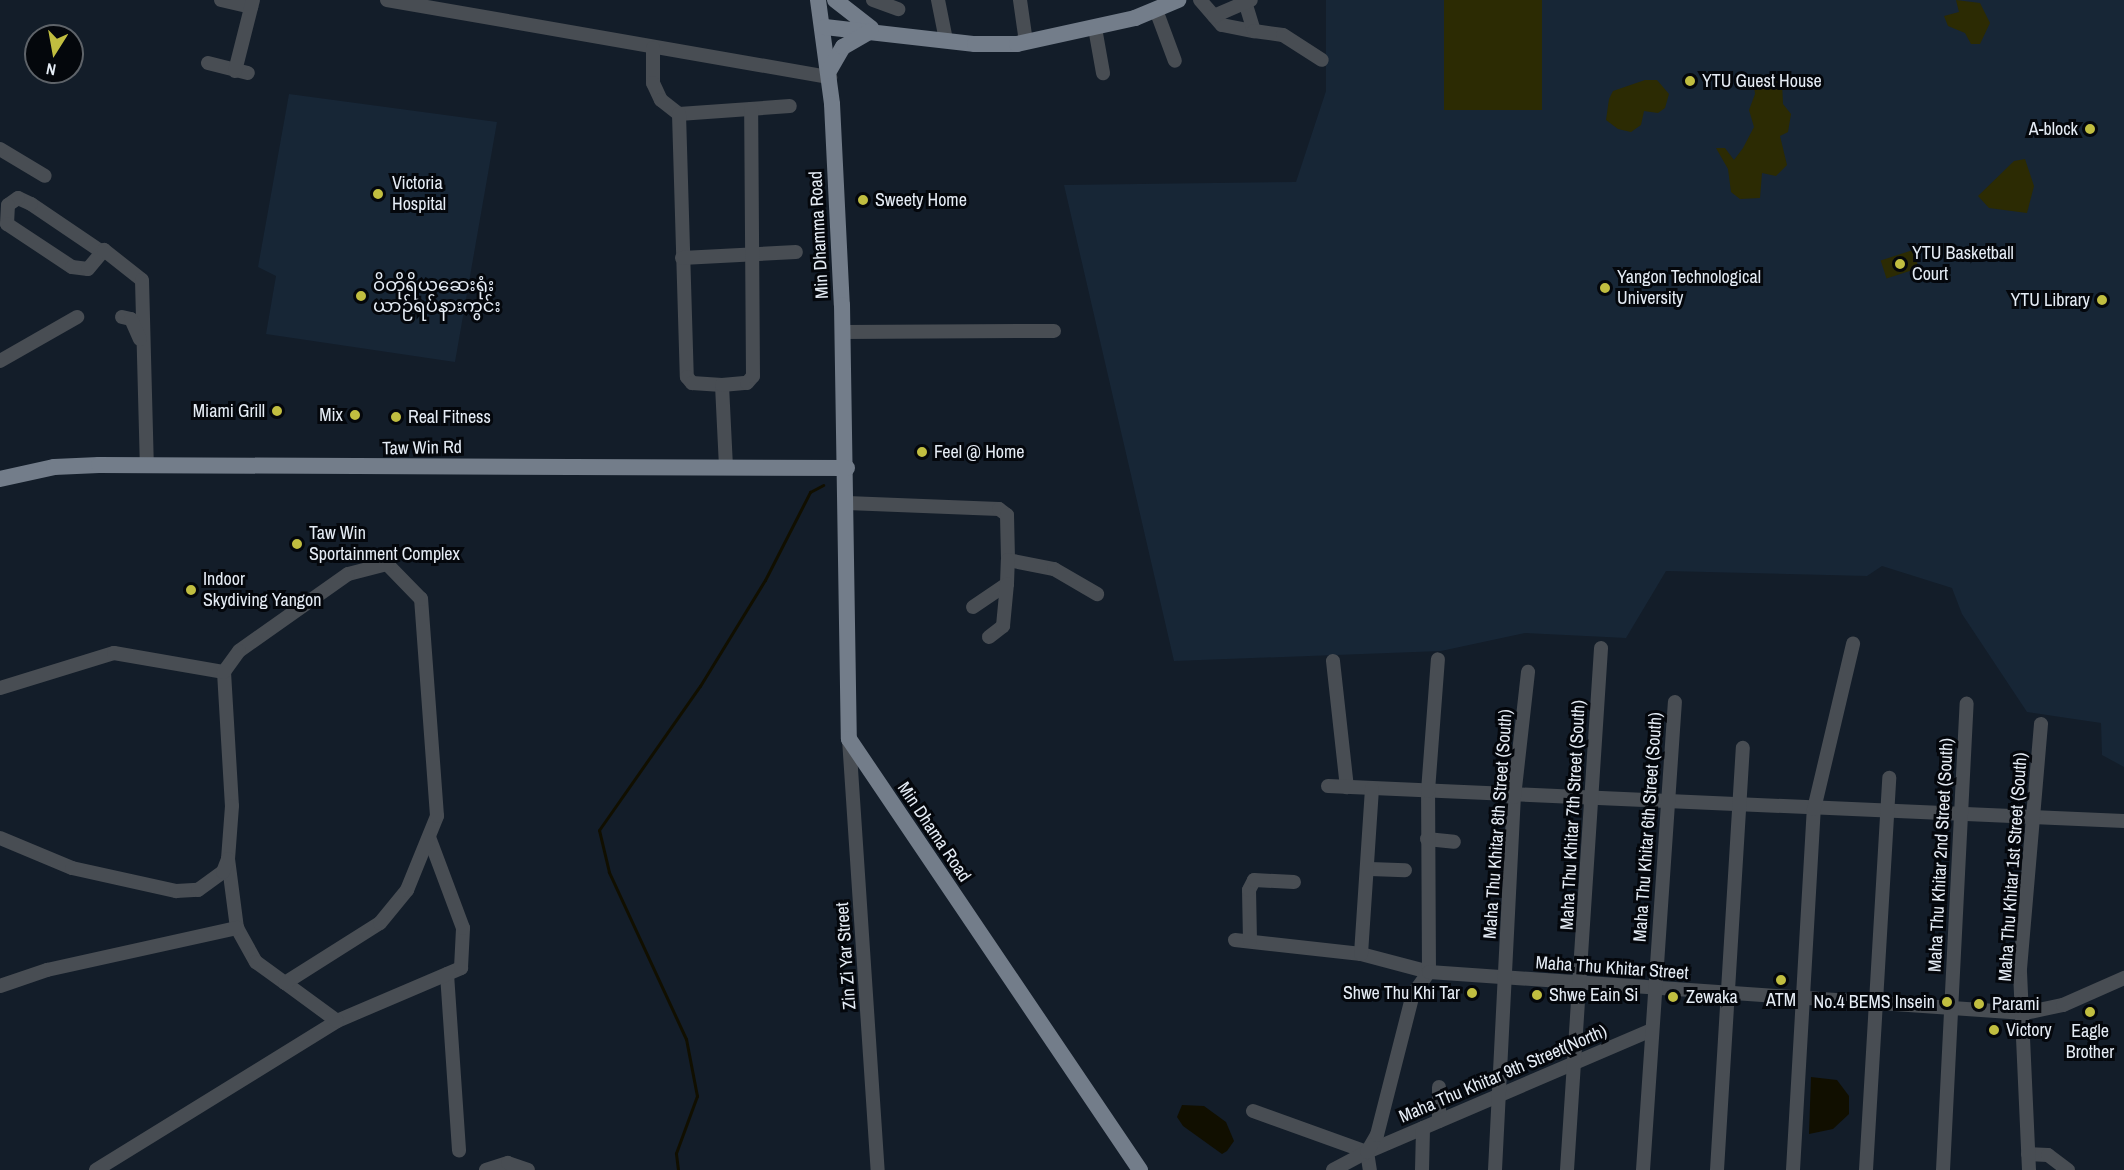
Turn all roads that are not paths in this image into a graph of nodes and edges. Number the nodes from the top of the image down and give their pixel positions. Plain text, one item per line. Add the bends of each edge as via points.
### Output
1 (221, 0) edge
2 (387, 0) edge
3 (818, 0) edge
4 (835, 0) edge
5 (873, 0) edge
6 (938, 0) edge
7 (1020, 0) edge
8 (1178, 0) edge
9 (1200, 0) edge
10 (1249, 3) edge
11 (252, 4) edge
12 (898, 9) dead end
13 (1156, 10) junction
14 (1214, 16) junction
15 (825, 27) junction
16 (1095, 28) junction
17 (875, 30) junction
18 (1254, 31) junction
19 (946, 40) junction
20 (1026, 42) junction
21 (653, 48) junction
22 (1323, 60) dead end
23 (1175, 61) dead end
24 (208, 63) dead end
25 (1103, 73) dead end
26 (829, 74) junction
27 (790, 106) dead end
28 (751, 109) junction
29 (679, 114) junction
30 (0, 149) edge
31 (45, 176) dead end
32 (99, 250) junction
33 (796, 252) dead end
34 (751, 255) junction
35 (682, 258) junction
36 (77, 317) dead end
37 (122, 317) dead end
38 (1054, 331) dead end
39 (843, 332) junction
40 (144, 349) junction
41 (0, 361) edge
42 (722, 385) junction
43 (147, 465) junction
44 (726, 467) junction
45 (847, 468) junction
46 (0, 479) edge
47 (847, 503) junction
48 (1008, 560) junction
49 (1007, 584) junction
50 (1097, 594) dead end
51 (973, 606) dead end
52 (989, 637) dead end
53 (1853, 644) dead end
54 (1601, 648) dead end
55 (1438, 659) dead end
56 (1333, 661) dead end
57 (224, 672) junction
58 (1528, 672) dead end
59 (0, 688) edge
60 (1675, 702) dead end
61 (1967, 704) dead end
62 (2041, 724) dead end
63 (849, 739) junction
64 (1743, 748) dead end
65 (1889, 778) dead end
66 (1328, 786) dead end
67 (1347, 787) junction
68 (1372, 788) junction
69 (1428, 791) junction
70 (1514, 797) junction
71 (1591, 800) junction
72 (1668, 804) junction
73 (1738, 808) junction
74 (1814, 809) junction
75 (1887, 813) junction
76 (1961, 817) junction
77 (2036, 820) junction
78 (2124, 821) edge
79 (429, 837) junction
80 (0, 838) edge
81 (1427, 840) junction
82 (1454, 842) dead end
83 (228, 859) junction
84 (1370, 869) junction
85 (1405, 870) dead end
86 (1294, 882) dead end
87 (237, 928) junction
88 (1234, 940) dead end
89 (1250, 941) junction
90 (1361, 954) junction
91 (1429, 972) junction
92 (447, 974) junction
93 (2124, 978) edge
94 (1506, 979) junction
95 (285, 983) junction
96 (1581, 984) junction
97 (0, 986) edge
98 (1655, 989) junction
99 (1731, 994) junction
100 (1803, 999) junction
101 (1878, 1004) junction
102 (1952, 1008) junction
103 (2025, 1013) junction
104 (336, 1022) junction
105 (1652, 1030) junction
106 (1576, 1063) junction
107 (1439, 1087) dead end
108 (1500, 1093) junction
109 (1253, 1111) dead end
110 (1439, 1121) junction
111 (1423, 1128) junction
112 (459, 1150) dead end
113 (1367, 1152) junction
114 (2028, 1154) junction
115 (1350, 1166) edge
116 (96, 1170) edge
117 (486, 1170) edge
118 (528, 1170) edge
119 (878, 1170) edge
120 (1140, 1170) edge
121 (1333, 1170) edge
122 (1370, 1170) edge
123 (1422, 1170) edge
124 (1495, 1170) edge
125 (1506, 1170) edge
126 (1567, 1170) edge
127 (1643, 1170) edge
128 (1717, 1170) edge
129 (1792, 1170) edge
130 (1866, 1170) edge
131 (1943, 1170) edge
132 (2029, 1170) edge
133 (2068, 1170) edge

1 - 11 street
2 - 21 street
3 - 15 main road, Min Dhamma Road
4 - 17 main road
5 - 12 street
6 - 19 street
7 - 20 street
8 - 13 main road
9 - 14 street
10 - 14 street
10 - 18 street
11 - 24 street via 241,72
13 - 16 main road
13 - 23 street
14 - 18 street via 1233,30
15 - 17 main road
15 - 26 main road, Min Dhamma Road
16 - 20 main road
16 - 25 street
17 - 19 main road
17 - 26 main road via 843,47
18 - 22 street via 1283,35
19 - 20 main road via 990,46
21 - 26 street
21 - 29 street via 653,83 661,100
26 - 39 main road, Min Dhamma Road
27 - 28 street
28 - 29 street
28 - 34 street
29 - 35 street
30 - 31 street
32 - 32 street via 88,269 72,267 7,224 8,205 18,198 31,204
32 - 40 street via 142,280
33 - 34 street
34 - 35 street
34 - 42 street via 753,376 747,383
35 - 42 street via 687,377 693,383
36 - 41 street
37 - 40 street via 135,325
38 - 39 street
39 - 45 main road, Min Dhamma Road
40 - 43 street
42 - 44 street
43 - 44 main road, Taw Win Rd
43 - 46 main road, Taw Win Rd via 54,467
44 - 45 main road, Taw Win Rd
45 - 47 main road
47 - 48 street via 999,510 1007,515
47 - 63 main road
48 - 49 street
48 - 50 street via 1054,569
49 - 51 street
49 - 52 street via 1003,626
53 - 74 street
54 - 71 street, Maha Thu Khitar 7th Street (South)
55 - 69 street
56 - 67 street
57 - 59 street via 114,653
57 - 79 street via 239,651 348,574 387,564 421,599 437,816
57 - 83 street via 232,806
58 - 70 street, Maha Thu Khitar 8th Street (South)
60 - 72 street, Maha Thu Khitar 6th Street (South)
61 - 76 street, Maha Thu Khitar 2nd Street (South)
62 - 77 street, Maha Thu Khitar 1st Street (South)
63 - 119 street, Zin Zi Yar Street
63 - 120 main road, Min Dhama Road
64 - 73 street
65 - 75 street
66 - 67 street
67 - 68 street
68 - 69 street
68 - 84 street
69 - 70 street
69 - 81 street
70 - 71 street
70 - 94 street, Maha Thu Khitar 8th Street (South)
71 - 72 street
71 - 96 street, Maha Thu Khitar 7th Street (South)
72 - 73 street
72 - 98 street, Maha Thu Khitar 6th Street (South)
73 - 74 street
73 - 99 street
74 - 75 street
74 - 100 street
75 - 76 street
75 - 101 street
76 - 77 street
76 - 102 street, Maha Thu Khitar 2nd Street (South)
77 - 78 street
77 - 103 street, Maha Thu Khitar 1st Street (South) via 2020,969
79 - 92 street via 463,928 461,968
79 - 95 street via 407,890 380,923
80 - 83 street via 72,868 177,891 198,890 223,872
81 - 82 street
81 - 91 street
83 - 87 street
84 - 85 street
84 - 90 street
86 - 89 street via 1254,880 1249,890
87 - 95 street via 256,962
87 - 97 street via 47,970
88 - 89 street, Maha Thu Khitar Street
89 - 90 street, Maha Thu Khitar Street
90 - 91 street, Maha Thu Khitar Street
91 - 94 street, Maha Thu Khitar Street
91 - 113 street via 1413,994 1377,1136
92 - 104 street
92 - 112 street
93 - 103 street, Maha Thu Khitar Street via 2063,1005
94 - 96 street, Maha Thu Khitar Street
94 - 108 street, Maha Thu Khitar 8th Street (South)
95 - 104 street
96 - 98 street, Maha Thu Khitar Street
96 - 106 street, Maha Thu Khitar 7th Street (South)
98 - 99 street, Maha Thu Khitar Street
98 - 105 street, Maha Thu Khitar 6th Street (South)
99 - 100 street, Maha Thu Khitar Street
99 - 128 street
100 - 101 street, Maha Thu Khitar Street
100 - 129 street
101 - 102 street, Maha Thu Khitar Street
101 - 130 street
102 - 103 street, Maha Thu Khitar Street
102 - 131 street, Maha Thu Khitar 2nd Street (South)
103 - 114 street, Maha Thu Khitar 1st Street (South)
104 - 116 street via 209,1105
105 - 106 street, Maha Thu Khitar 9th Street(North)
105 - 127 street, Maha Thu Khitar 6th Street (South)
106 - 108 street, Maha Thu Khitar 9th Street(North)
106 - 126 street, Maha Thu Khitar 7th Street (South)
107 - 110 street
108 - 110 street, Maha Thu Khitar 9th Street(North)
108 - 124 street, Maha Thu Khitar 8th Street (South)
109 - 113 street
110 - 111 street, Maha Thu Khitar 9th Street(North)
111 - 113 street, Maha Thu Khitar 9th Street(North)
111 - 123 street
113 - 115 street
113 - 122 street
114 - 132 street, Maha Thu Khitar 1st Street (South)
114 - 133 street via 2048,1155
115 - 121 street
117 - 118 street via 508,1163
124 - 125 street

